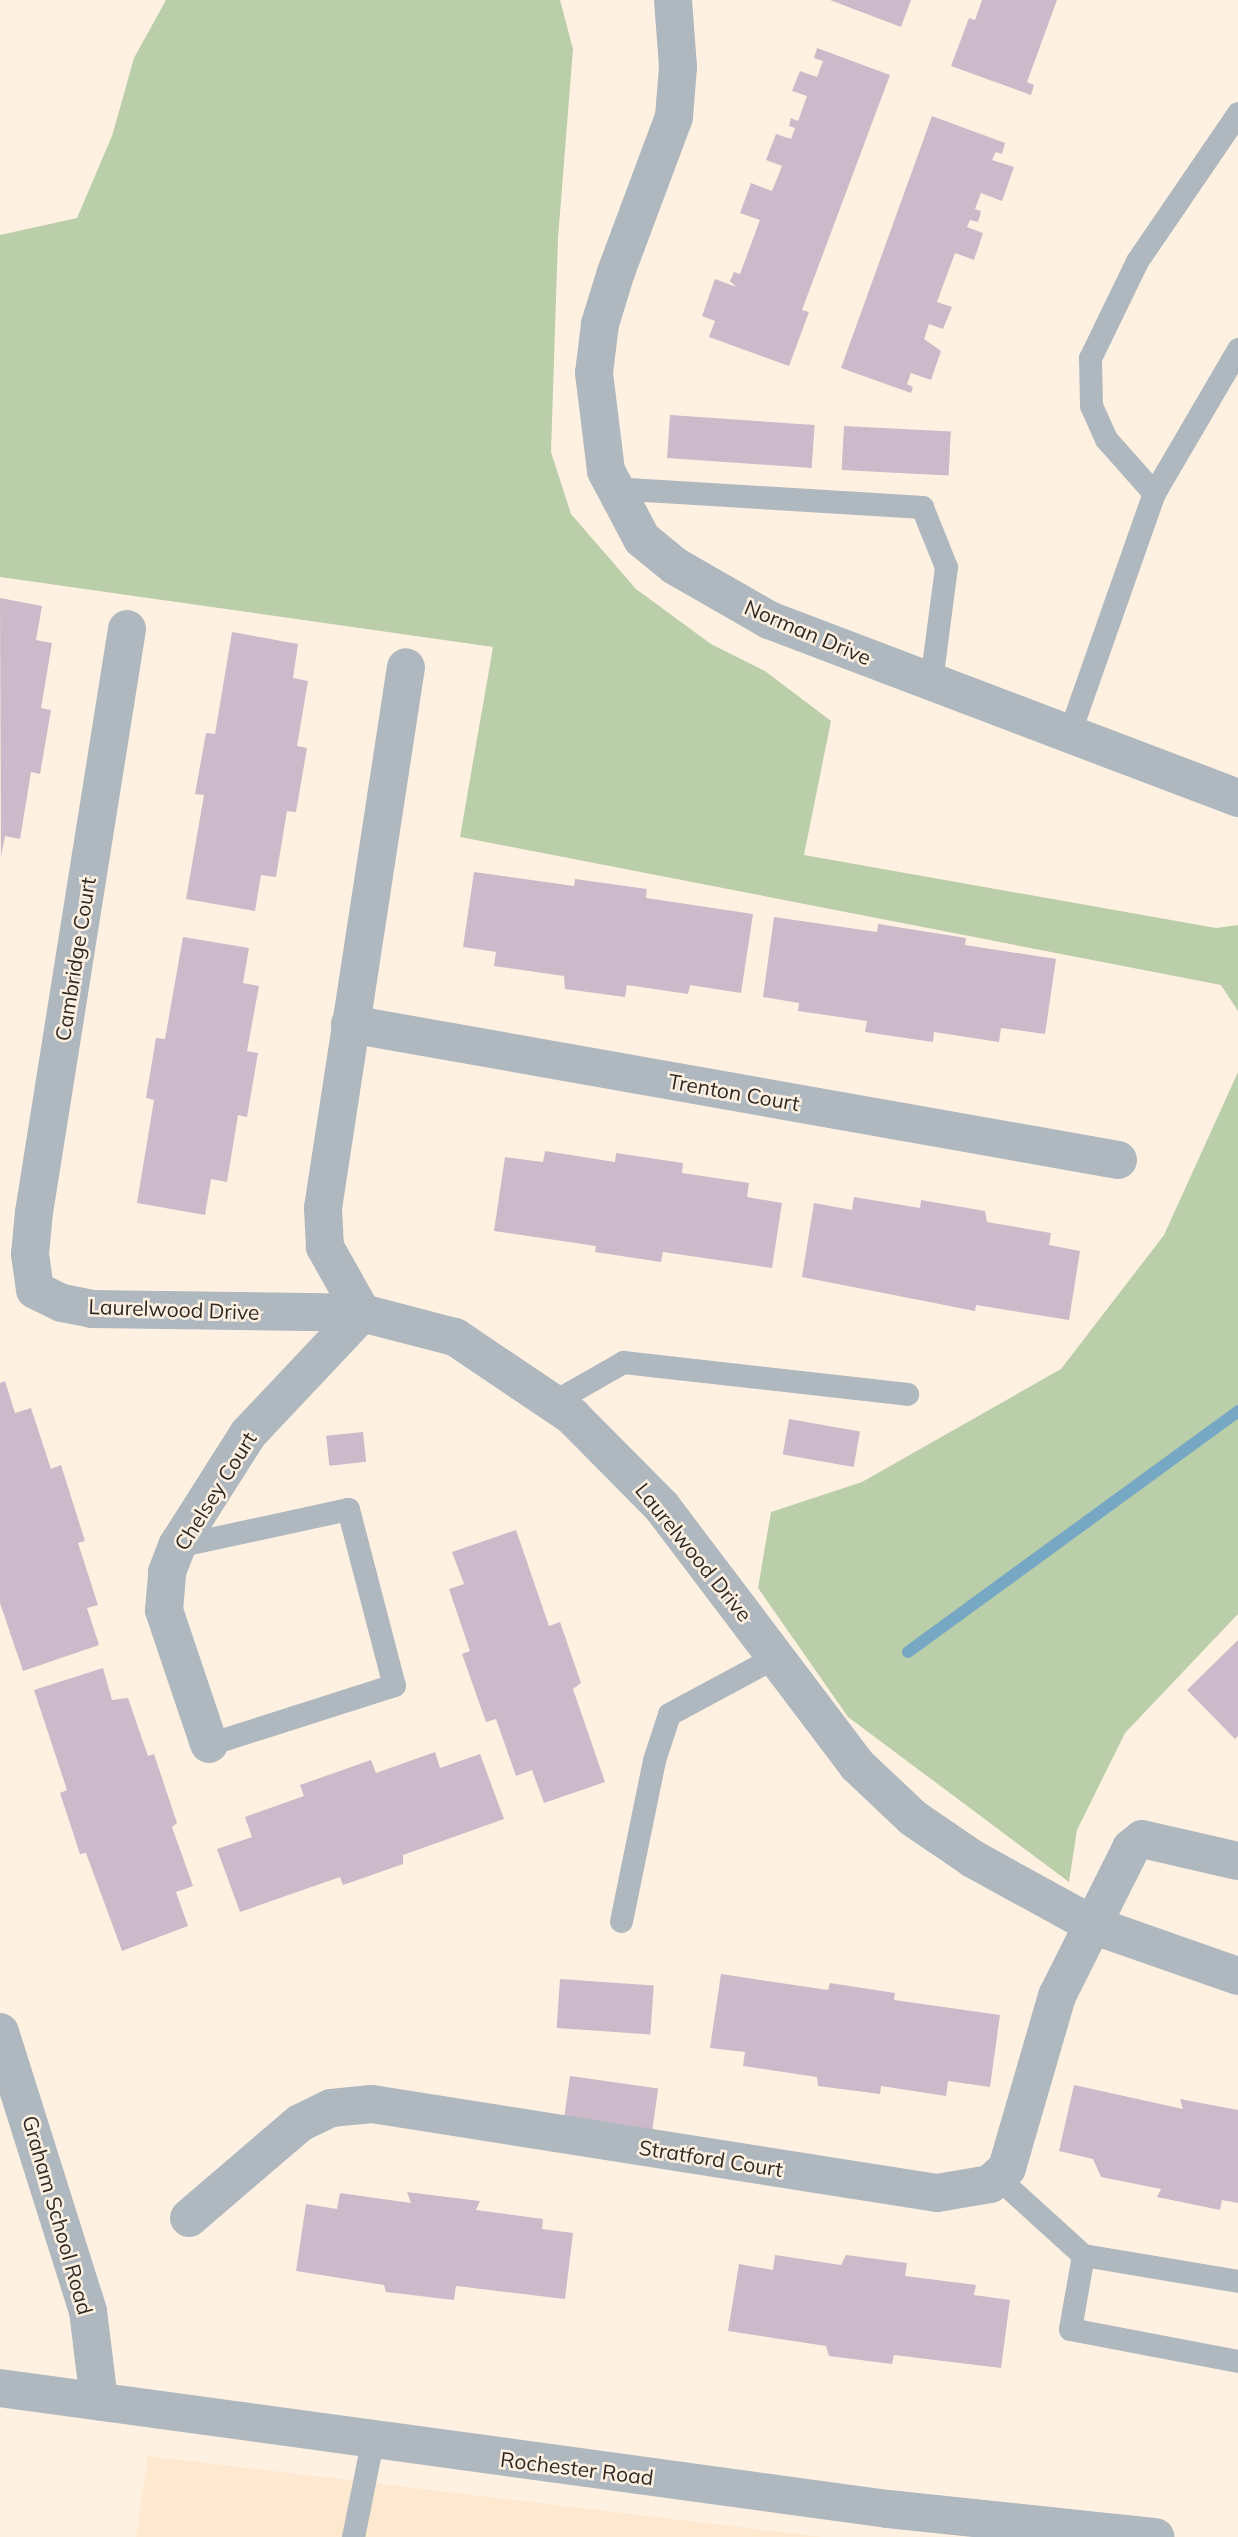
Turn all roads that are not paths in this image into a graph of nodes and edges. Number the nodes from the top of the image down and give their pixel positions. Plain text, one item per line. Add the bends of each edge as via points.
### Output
1 (673, 0) edge
2 (1238, 113) edge
3 (1238, 349) edge
4 (612, 488) junction
5 (1154, 493) junction
6 (127, 629) dead end
7 (406, 667) dead end
8 (931, 681) junction
9 (1069, 734) junction
10 (1238, 798) edge
11 (350, 1024) junction
12 (1118, 1160) dead end
13 (35, 1290) joint
14 (362, 1313) junction
15 (907, 1394) dead end
16 (553, 1402) junction
17 (177, 1546) junction
18 (773, 1658) junction
19 (209, 1744) joint
20 (1238, 1861) edge
21 (621, 1921) dead end
22 (1095, 1926) junction
23 (1238, 1976) edge
24 (0, 2032) edge
25 (997, 2178) junction
26 (189, 2218) dead end
27 (1083, 2255) junction
28 (1238, 2281) edge
29 (1238, 2361) edge
30 (0, 2388) edge
31 (99, 2401) junction
32 (372, 2442) junction
33 (352, 2537) edge
34 (1156, 2537) edge

1 - 4 street, Norman Drive via 678,67 674,117 600,324 594,373 597,425
2 - 5 lane via 1137,261 1090,358 1091,405 1106,439
3 - 5 lane
4 - 8 street, Norman Drive via 642,539 675,566 769,620
4 - 8 lane via 922,507 946,567
5 - 9 lane
6 - 13 street, Cambridge Court via 34,1212 30,1254
7 - 11 street
8 - 9 street, Norman Drive
9 - 10 street, Norman Drive
11 - 12 street, Trenton Court
11 - 14 street via 323,1208 325,1247
13 - 14 street, Laurelwood Drive via 62,1303 92,1309
14 - 16 street, Laurelwood Drive via 455,1337
14 - 17 street, Chelsey Court via 248,1434
15 - 16 lane via 623,1362
16 - 18 street, Laurelwood Drive via 662,1507 751,1620
17 - 19 street, Chelsey Court via 167,1572 164,1610
17 - 19 lane via 348,1509 394,1685
18 - 21 lane via 669,1714 654,1760
18 - 22 street, Laurelwood Drive via 857,1765 913,1818 973,1859
20 - 22 street via 1142,1839 1126,1858
22 - 23 street, Laurelwood Drive
22 - 25 street via 1058,1996 1007,2168
24 - 31 street, Graham School Road via 88,2311
25 - 26 street, Stratford Court via 990,2185 965,2192 937,2193 372,2104 331,2108 300,2123
25 - 27 lane
27 - 28 lane
27 - 29 lane via 1070,2329
30 - 31 street, Rochester Road
31 - 32 street, Rochester Road
32 - 33 lane
32 - 34 street, Rochester Road via 888,2509

